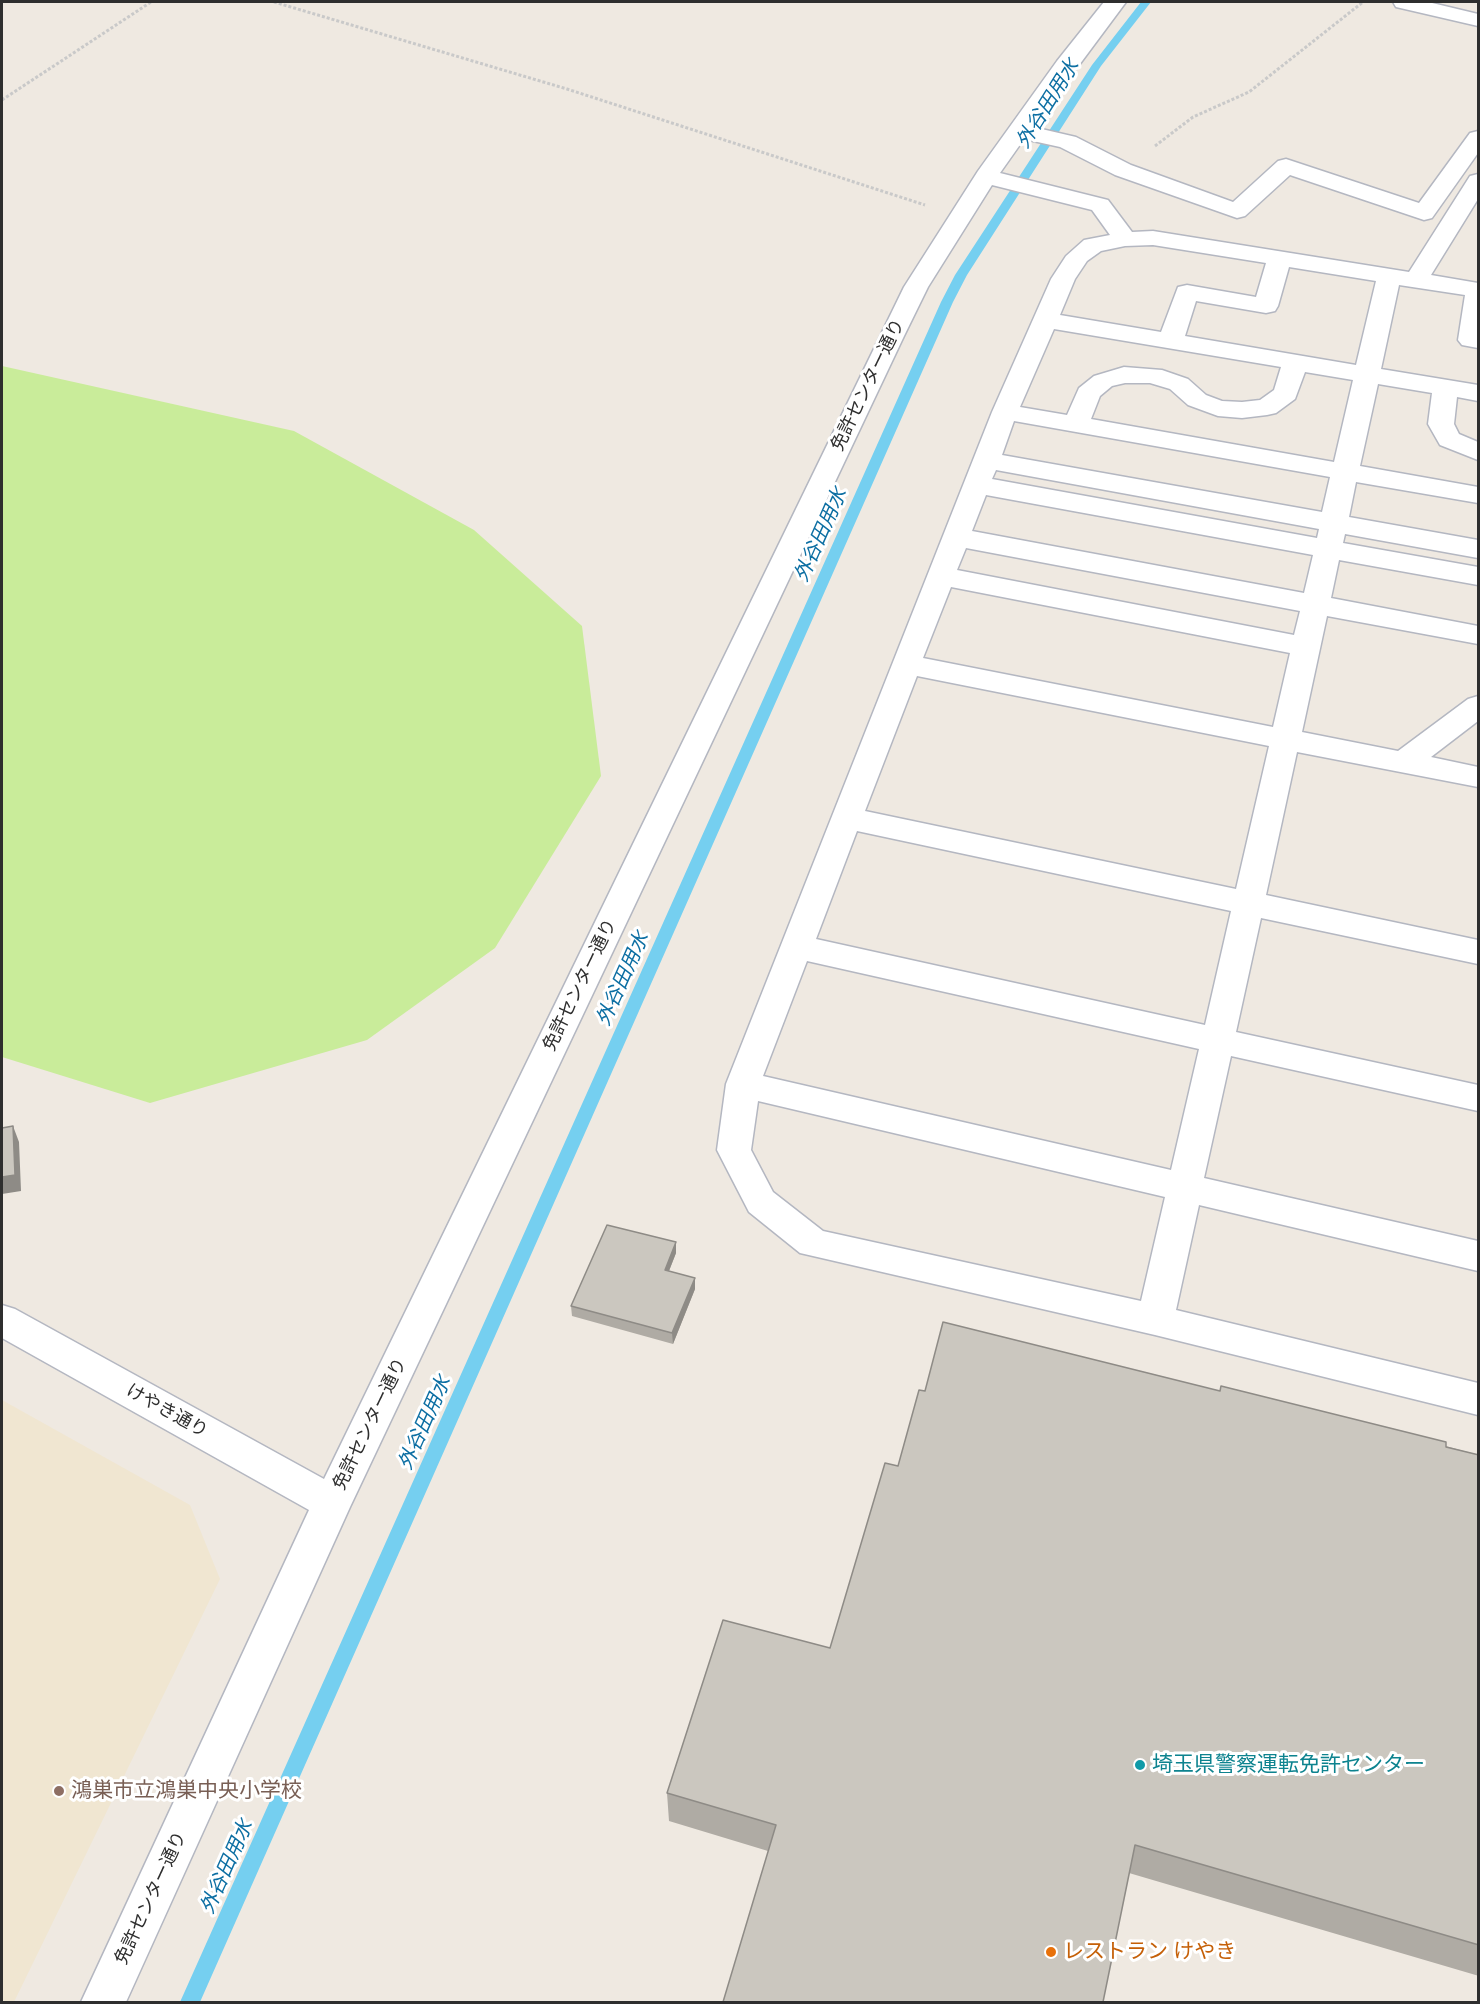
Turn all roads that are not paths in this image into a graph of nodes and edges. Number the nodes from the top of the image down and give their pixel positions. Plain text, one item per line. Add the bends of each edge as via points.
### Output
1 (1115, 2) edge
2 (1404, 2) edge
3 (1479, 20) edge
4 (1020, 131) junction
5 (1479, 138) edge
6 (986, 176) junction
7 (1479, 181) edge
8 (1125, 239) junction
9 (1280, 257) junction
10 (1402, 278) junction
11 (1478, 290) edge
12 (1044, 320) junction
13 (1171, 341) junction
14 (1479, 342) edge
15 (1295, 362) junction
16 (1367, 374) junction
17 (1445, 388) junction
18 (1479, 393) edge
19 (1005, 412) junction
20 (1077, 423) junction
21 (1479, 452) edge
22 (1345, 471) junction
23 (982, 472) junction
24 (1479, 495) edge
25 (1330, 536) junction
26 (956, 537) junction
27 (1479, 549) edge
28 (942, 576) junction
29 (1479, 576) edge
30 (1315, 604) junction
31 (1479, 634) edge
32 (1306, 647) junction
33 (908, 665) junction
34 (1479, 706) edge
35 (1285, 738) junction
36 (1404, 762) junction
37 (1479, 777) edge
38 (846, 818) junction
39 (1249, 903) junction
40 (797, 947) junction
41 (1479, 952) edge
42 (1218, 1040) junction
43 (744, 1084) junction
44 (1479, 1098) edge
45 (1185, 1187) junction
46 (1479, 1256) edge
47 (2, 1320) edge
48 (1155, 1320) junction
49 (1479, 1399) edge
50 (332, 1503) junction
51 (103, 2002) edge

1 - 4 street, 免許センター通り
2 - 3 street
4 - 5 street via 1068,142 1123,170 1237,211 1286,166 1424,213
4 - 6 street, 免許センター通り
6 - 8 street via 1100,205
6 - 50 street, 免許センター通り via 916,287 891,336
7 - 10 street
8 - 9 street via 1152,238
8 - 12 street via 1093,245 1078,256
9 - 10 street
9 - 13 street via 1266,306 1187,292
10 - 11 street
10 - 16 street
11 - 14 street via 1471,340
12 - 13 street
12 - 19 street
13 - 15 street
15 - 16 street
15 - 20 street via 1286,394 1268,407 1218,408 1197,400 1179,384 1153,375 1124,375 1103,381 1088,393
16 - 17 street
16 - 22 street
17 - 18 street
17 - 21 street via 1441,424 1449,439
19 - 20 street
19 - 23 street
20 - 22 street
22 - 24 street
22 - 25 street
23 - 25 street
23 - 26 street
25 - 27 street
25 - 29 street
25 - 30 street
26 - 28 street
26 - 30 street
28 - 32 street
28 - 33 street
30 - 31 street
30 - 32 street
32 - 35 street
33 - 35 street
33 - 38 street
34 - 36 street
35 - 36 street
35 - 39 street
36 - 37 street
38 - 39 street
38 - 40 street
39 - 41 street
39 - 42 street
40 - 42 street
40 - 43 street
42 - 44 street
42 - 45 street
43 - 45 street
43 - 48 street via 734,1150 761,1202 813,1243
45 - 46 street
45 - 48 street
47 - 50 street, けやき通り
48 - 49 street
50 - 51 street, 免許センター通り

